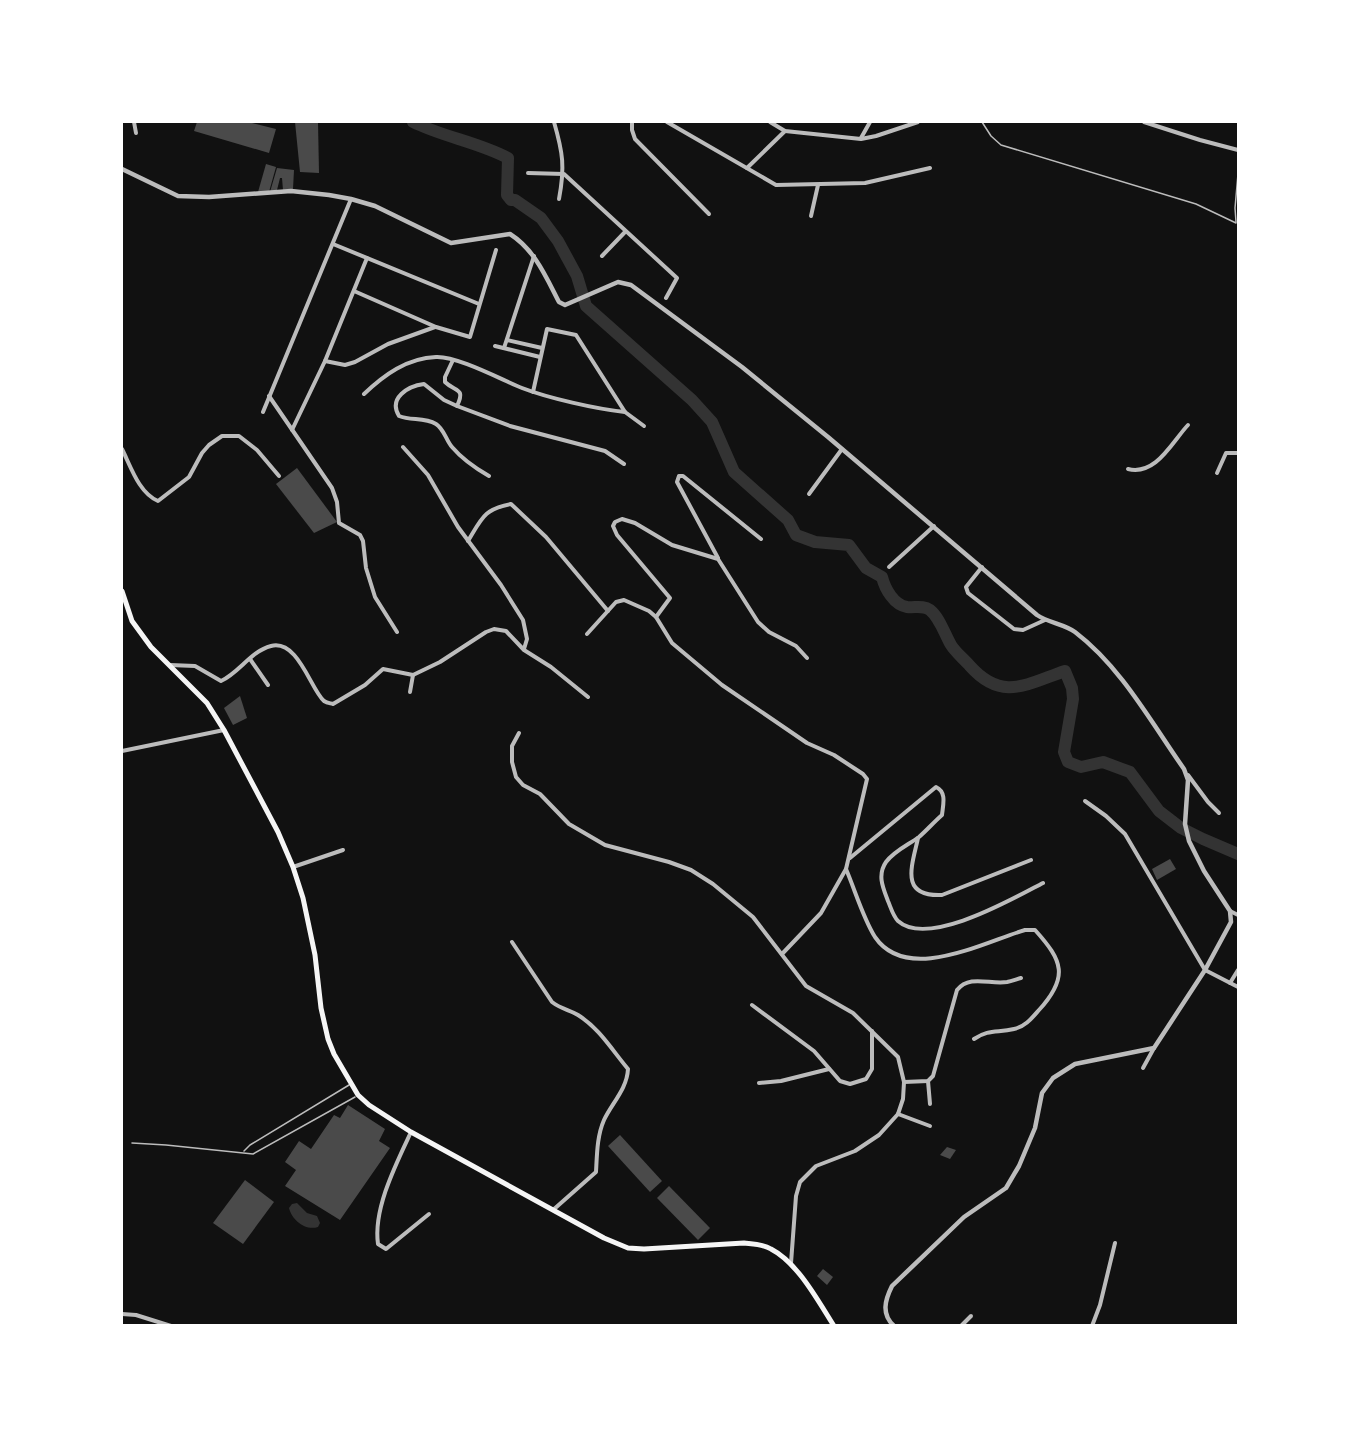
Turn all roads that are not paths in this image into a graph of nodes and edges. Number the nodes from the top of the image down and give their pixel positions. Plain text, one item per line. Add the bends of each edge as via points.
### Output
1 (134, 122) edge
2 (554, 122) edge
3 (632, 122) edge
4 (667, 122) edge
5 (770, 122) edge
6 (870, 122) edge
7 (918, 122) edge
8 (982, 122) edge
9 (1146, 122) edge
10 (785, 131) junction
11 (136, 133) dead end
12 (861, 139) junction
13 (1239, 150) edge
14 (747, 168) junction
15 (930, 168) dead end
16 (122, 169) edge
17 (528, 173) dead end
18 (564, 174) junction
19 (1239, 174) edge
20 (818, 185) junction
21 (351, 199) junction
22 (559, 200) dead end
23 (709, 214) dead end
24 (811, 216) dead end
25 (625, 232) junction
26 (333, 243) junction
27 (496, 250) dead end
28 (534, 255) junction
29 (602, 256) dead end
30 (367, 258) junction
31 (354, 291) junction
32 (666, 298) dead end
33 (479, 304) junction
34 (436, 327) junction
35 (507, 340) junction
36 (495, 346) dead end
37 (504, 348) junction
38 (542, 348) junction
39 (540, 357) junction
40 (453, 360) junction
41 (325, 362) junction
42 (533, 392) junction
43 (364, 394) dead end
44 (269, 396) junction
45 (457, 406) junction
46 (264, 412) dead end
47 (625, 412) junction
48 (1188, 425) dead end
49 (644, 426) dead end
50 (292, 430) junction
51 (403, 447) dead end
52 (122, 449) edge
53 (843, 449) junction
54 (1239, 453) edge
55 (624, 464) dead end
56 (1128, 469) dead end
57 (1217, 473) dead end
58 (279, 476) dead end
59 (489, 476) dead end
60 (809, 494) dead end
61 (934, 526) junction
62 (761, 539) dead end
63 (468, 541) junction
64 (718, 559) junction
65 (889, 567) dead end
66 (982, 567) junction
67 (122, 591) edge
68 (608, 611) junction
69 (656, 617) junction
70 (1045, 620) junction
71 (397, 632) dead end
72 (587, 634) dead end
73 (524, 650) junction
74 (807, 658) dead end
75 (250, 659) junction
76 (169, 665) junction
77 (413, 675) junction
78 (268, 685) dead end
79 (410, 692) dead end
80 (588, 697) dead end
81 (224, 730) junction
82 (519, 733) dead end
83 (122, 751) edge
84 (1187, 775) junction
85 (1085, 801) dead end
86 (1219, 813) dead end
87 (918, 837) junction
88 (343, 850) dead end
89 (849, 859) junction
90 (1031, 860) dead end
91 (293, 867) junction
92 (846, 869) junction
93 (1043, 883) dead end
94 (1230, 911) junction
95 (1239, 915) edge
96 (512, 942) dead end
97 (782, 954) junction
98 (1204, 970) junction
99 (1239, 970) edge
100 (1021, 978) dead end
101 (1230, 983) junction
102 (1239, 987) edge
103 (752, 1005) dead end
104 (872, 1031) junction
105 (974, 1039) dead end
106 (1154, 1048) junction
107 (1143, 1068) dead end
108 (829, 1069) junction
109 (928, 1081) junction
110 (904, 1082) junction
111 (759, 1083) dead end
112 (350, 1084) junction
113 (358, 1095) junction
114 (930, 1104) dead end
115 (898, 1114) junction
116 (930, 1126) dead end
117 (411, 1131) junction
118 (132, 1143) dead end
119 (243, 1152) junction
120 (553, 1210) junction
121 (429, 1214) dead end
122 (1115, 1243) dead end
123 (790, 1263) junction
124 (122, 1314) edge
125 (971, 1316) dead end
126 (171, 1326) edge
127 (834, 1326) edge
128 (894, 1326) edge
129 (961, 1326) edge
130 (1092, 1326) edge

1 - 11 street
2 - 18 street
3 - 23 street via 635,139
4 - 14 street
5 - 10 street
6 - 12 street
7 - 12 street
8 - 19 lane via 1000,144 1196,204 1236,223
9 - 13 street
10 - 12 street
10 - 14 street
14 - 20 street via 776,185
15 - 20 street via 865,183
16 - 21 street via 178,195 209,197 291,191
17 - 18 street
18 - 22 street
18 - 25 street
20 - 24 street
21 - 26 street
21 - 28 street via 375,206 451,243 510,234
25 - 29 street
25 - 32 street via 677,278
26 - 30 street
26 - 44 street
27 - 33 street
28 - 35 street
28 - 53 street via 559,302 572,303 618,282 631,285 742,367
30 - 31 street
30 - 33 street
31 - 34 street
31 - 41 street
33 - 34 street via 470,337
34 - 41 street via 388,344 355,362
35 - 37 street
35 - 38 street
36 - 37 street
37 - 39 street
38 - 39 street
38 - 47 street via 547,329 576,335
39 - 42 street
40 - 42 street
40 - 43 street via 415,360 391,372
40 - 45 street via 445,382 459,389
41 - 50 street
42 - 47 street
44 - 46 street
44 - 50 street
45 - 55 street via 510,426 605,451
45 - 59 street via 424,384 407,390 395,406 402,417 436,424 467,463
47 - 49 street
48 - 56 street via 1157,462 1145,469
50 - 71 street via 332,488 339,523 360,535 375,597
51 - 63 street via 428,475
52 - 58 street via 144,491 158,501 189,477 202,453 222,436 239,436
53 - 60 street
53 - 61 street
54 - 57 street via 1226,453
61 - 65 street
61 - 66 street
62 - 64 street via 679,476 677,482
63 - 68 street via 491,509 511,504 546,537
63 - 73 street via 523,620 527,639
64 - 69 street via 672,544 635,523 622,519 615,522 617,535 670,598
64 - 74 street via 758,622 796,646
66 - 70 street
66 - 70 street via 966,587 968,593 1014,629 1023,630
67 - 76 main road via 132,621
68 - 69 street via 624,600
68 - 72 street
69 - 89 street via 672,643 722,685 867,779
70 - 84 street via 1074,631 1095,650 1124,684
73 - 77 street via 506,631 494,629
73 - 80 street
75 - 76 street via 221,681 195,666
75 - 77 street via 272,645 285,649 304,666 325,702 333,704 383,669
75 - 78 street
76 - 81 main road via 207,703
77 - 79 street
81 - 83 street
81 - 91 main road
82 - 97 street via 513,747 516,777 540,794 569,824 605,845 691,870 753,917
84 - 86 street
84 - 94 street via 1185,824 1189,841
85 - 98 street via 1125,834
87 - 89 street via 942,815 944,795 936,787
87 - 90 street via 911,877 920,893 931,896 942,896
87 - 93 street via 888,860 882,870 882,884 893,914 905,926 933,929 951,925
88 - 91 street
89 - 92 street
91 - 112 main road via 310,930 328,1039
92 - 97 street via 821,913
92 - 105 street via 874,935 896,954 918,958 948,956 1025,930 1035,930 1045,942 1060,975 1053,995 1028,1023 982,1033
94 - 95 street
94 - 98 street via 1231,922
96 - 120 street via 552,1002 596,1029 628,1069 627,1081 598,1135 596,1172
97 - 104 street via 806,986 853,1013
98 - 101 street
98 - 106 street
99 - 101 street
100 - 109 street via 978,981 957,990 937,1069
101 - 102 street
103 - 108 street via 814,1051
104 - 108 street via 872,1069 866,1079 850,1084 840,1081
104 - 110 street via 898,1057
106 - 107 street
106 - 128 street via 1075,1064 1053,1078 1042,1093 1035,1128 1006,1188 964,1217 892,1286 885,1309
108 - 111 street
109 - 110 street
109 - 114 street
110 - 115 street
112 - 113 main road
112 - 119 lane
113 - 117 main road
113 - 119 lane via 260,1152
115 - 116 street
115 - 123 street via 879,1135 855,1152 816,1166 800,1182
117 - 120 main road
117 - 121 street via 378,1217 378,1244 386,1249 393,1245
118 - 119 lane
120 - 123 main road via 628,1248 756,1244 773,1249
122 - 130 street
123 - 127 main road
124 - 126 street
125 - 129 street

